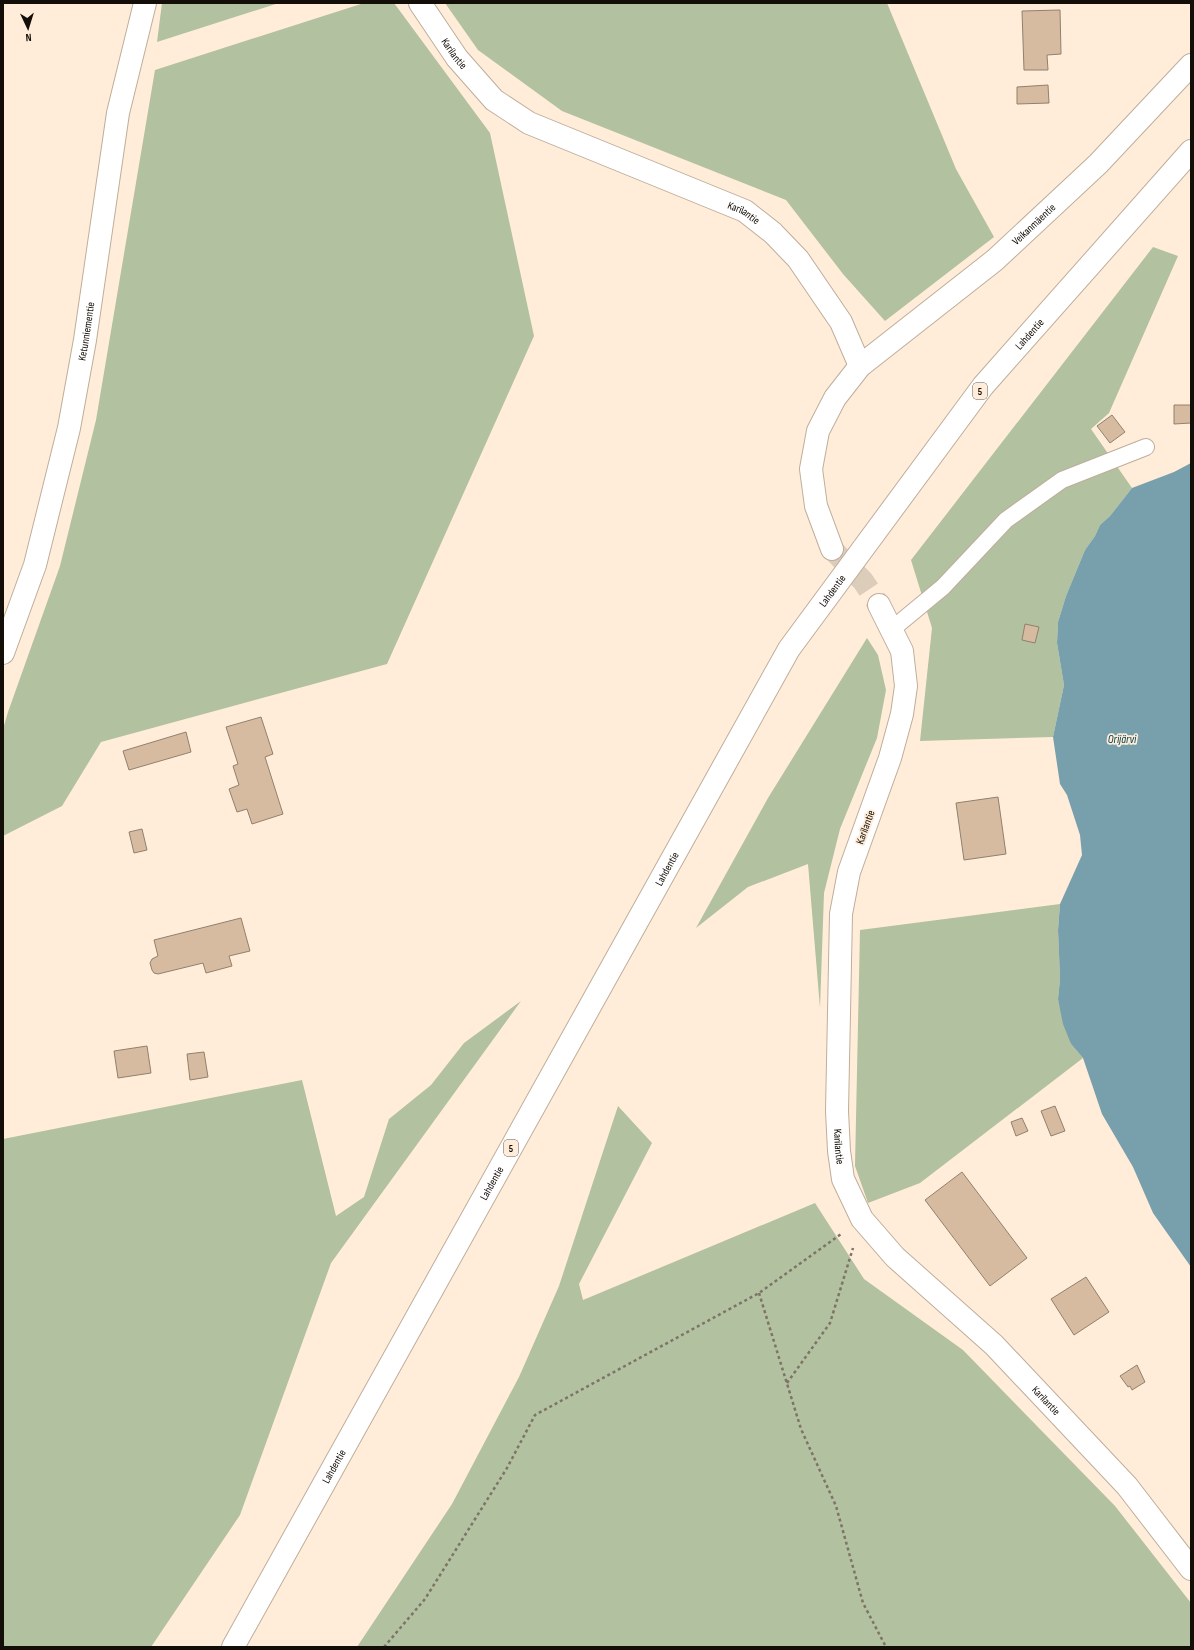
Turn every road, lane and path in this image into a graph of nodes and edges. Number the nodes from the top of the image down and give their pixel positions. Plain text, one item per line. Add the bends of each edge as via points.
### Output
1 (144, 3) edge
2 (420, 3) edge
3 (1191, 65) edge
4 (1191, 151) edge
5 (860, 366) junction
6 (1146, 447) dead end
7 (832, 549) tunnel mouth
8 (879, 605) tunnel mouth
9 (891, 630) junction
10 (3, 653) edge
11 (862, 1219) junction
12 (759, 1293) junction
13 (787, 1383) junction
14 (1191, 1568) edge
15 (233, 1647) edge
16 (384, 1647) edge
17 (886, 1647) edge

1 - 10 main road, Ketunniementie via 118,113 85,340 69,428 35,565
2 - 5 main road, Karilantie via 458,58 494,100 529,123 745,211 773,233 798,259 841,322
3 - 5 main road, Veikanmäentie via 1098,164 995,260
4 - 15 main road, Lahdentie / 5 via 983,386 789,649
5 - 7 main road via 835,398 818,431 811,469 816,506
6 - 9 lane via 1062,480 1006,520 943,587
8 - 9 main road, Karilantie
9 - 11 main road, Karilantie via 902,651 906,686 902,714 890,758 849,872 841,914 837,1112 839,1151 843,1179
11 - 12 path
11 - 13 path via 830,1323
11 - 14 main road, Karilantie via 895,1257 994,1345 1090,1446 1127,1486
12 - 13 path
12 - 16 path via 535,1415 507,1468 425,1599
13 - 17 path via 801,1429 836,1506 863,1603

